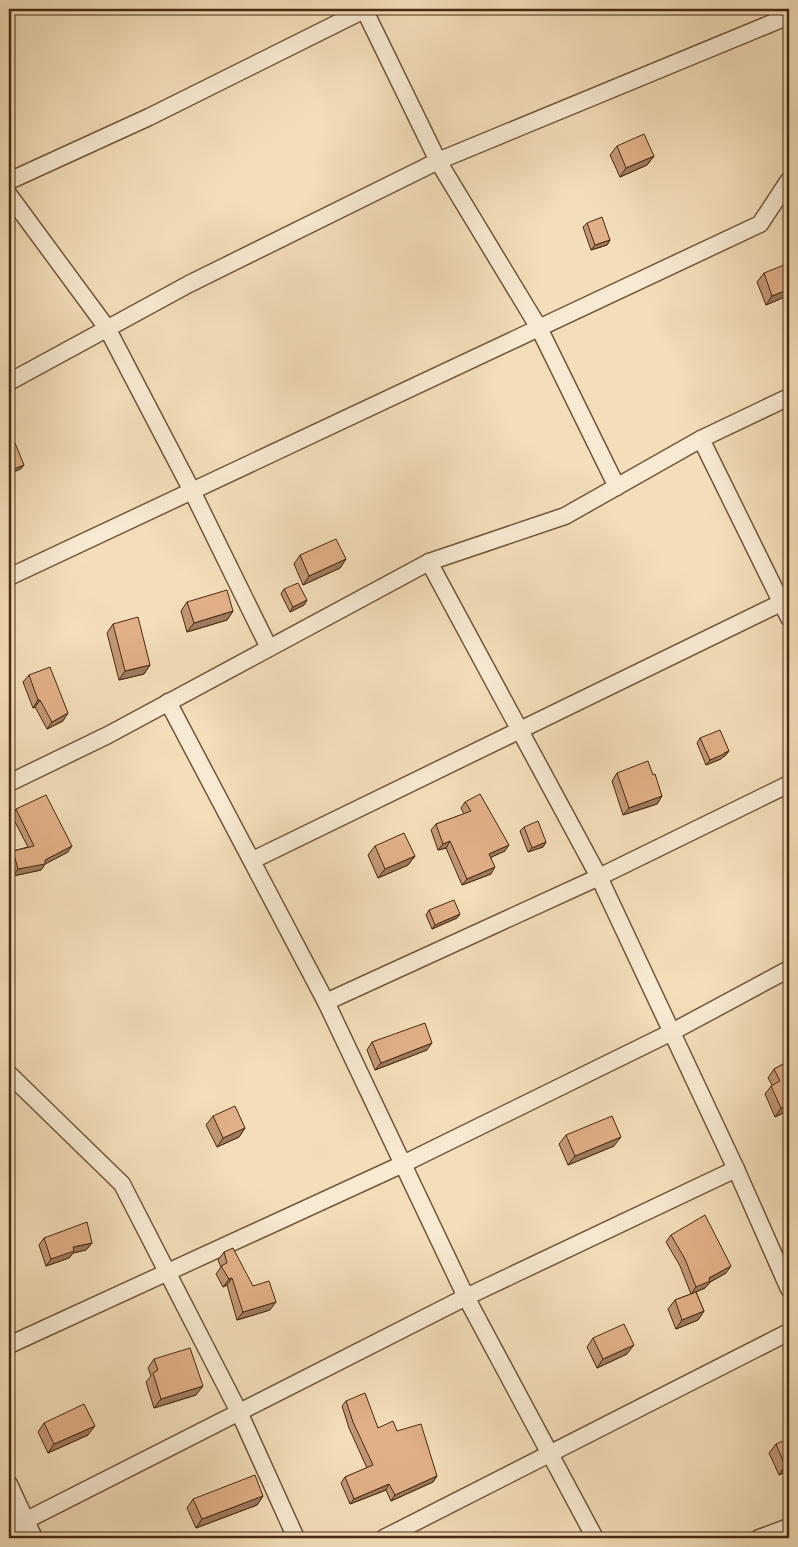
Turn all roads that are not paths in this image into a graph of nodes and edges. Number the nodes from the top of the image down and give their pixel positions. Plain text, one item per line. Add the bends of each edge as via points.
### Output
1 (365, 9) edge
2 (789, 16) edge
3 (438, 160) junction
4 (789, 180) edge
5 (9, 181) edge
6 (9, 195) edge
7 (107, 328) junction
8 (539, 328) junction
9 (9, 382) edge
10 (789, 397) edge
11 (701, 439) junction
12 (617, 487) junction
13 (192, 491) junction
14 (429, 562) junction
15 (9, 577) edge
16 (785, 601) edge
17 (789, 618) edge
18 (270, 648) junction
19 (168, 702) junction
20 (520, 730) junction
21 (9, 783) edge
22 (789, 784) edge
23 (253, 860) junction
24 (599, 877) junction
25 (789, 969) edge
26 (326, 1002) junction
27 (672, 1032) junction
28 (9, 1074) edge
29 (403, 1164) junction
30 (736, 1170) junction
31 (167, 1273) junction
32 (789, 1289) edge
33 (466, 1297) junction
34 (789, 1332) edge
35 (9, 1345) edge
36 (239, 1412) junction
37 (549, 1453) junction
38 (9, 1484) edge
39 (26, 1520) junction
40 (789, 1527) edge
41 (9, 1529) edge
42 (34, 1538) edge
43 (296, 1538) edge
44 (384, 1538) edge
45 (594, 1538) edge
46 (759, 1538) edge

1 - 3 street
1 - 5 street via 149,117
2 - 3 street
3 - 7 street
3 - 8 street
4 - 8 street via 760,224
6 - 7 street
7 - 9 street
7 - 13 street
8 - 12 street
8 - 13 street
10 - 11 street
11 - 12 street
11 - 16 street
12 - 14 street via 565,516
13 - 15 street
13 - 18 street
14 - 18 street
14 - 20 street
16 - 17 street
16 - 20 street
18 - 19 street
19 - 21 street
19 - 23 street
20 - 23 street
20 - 24 street
22 - 24 street
23 - 26 street
24 - 26 street
24 - 27 street
25 - 27 street
26 - 29 street
27 - 29 street
27 - 30 street
28 - 31 street via 122,1184
29 - 31 street
29 - 33 street
30 - 32 street
30 - 33 street
31 - 35 street
31 - 36 street
33 - 36 street
33 - 37 street
34 - 37 street
36 - 39 street
36 - 43 street
37 - 44 street
37 - 45 street
38 - 39 street
39 - 41 street
39 - 42 street
40 - 46 street

